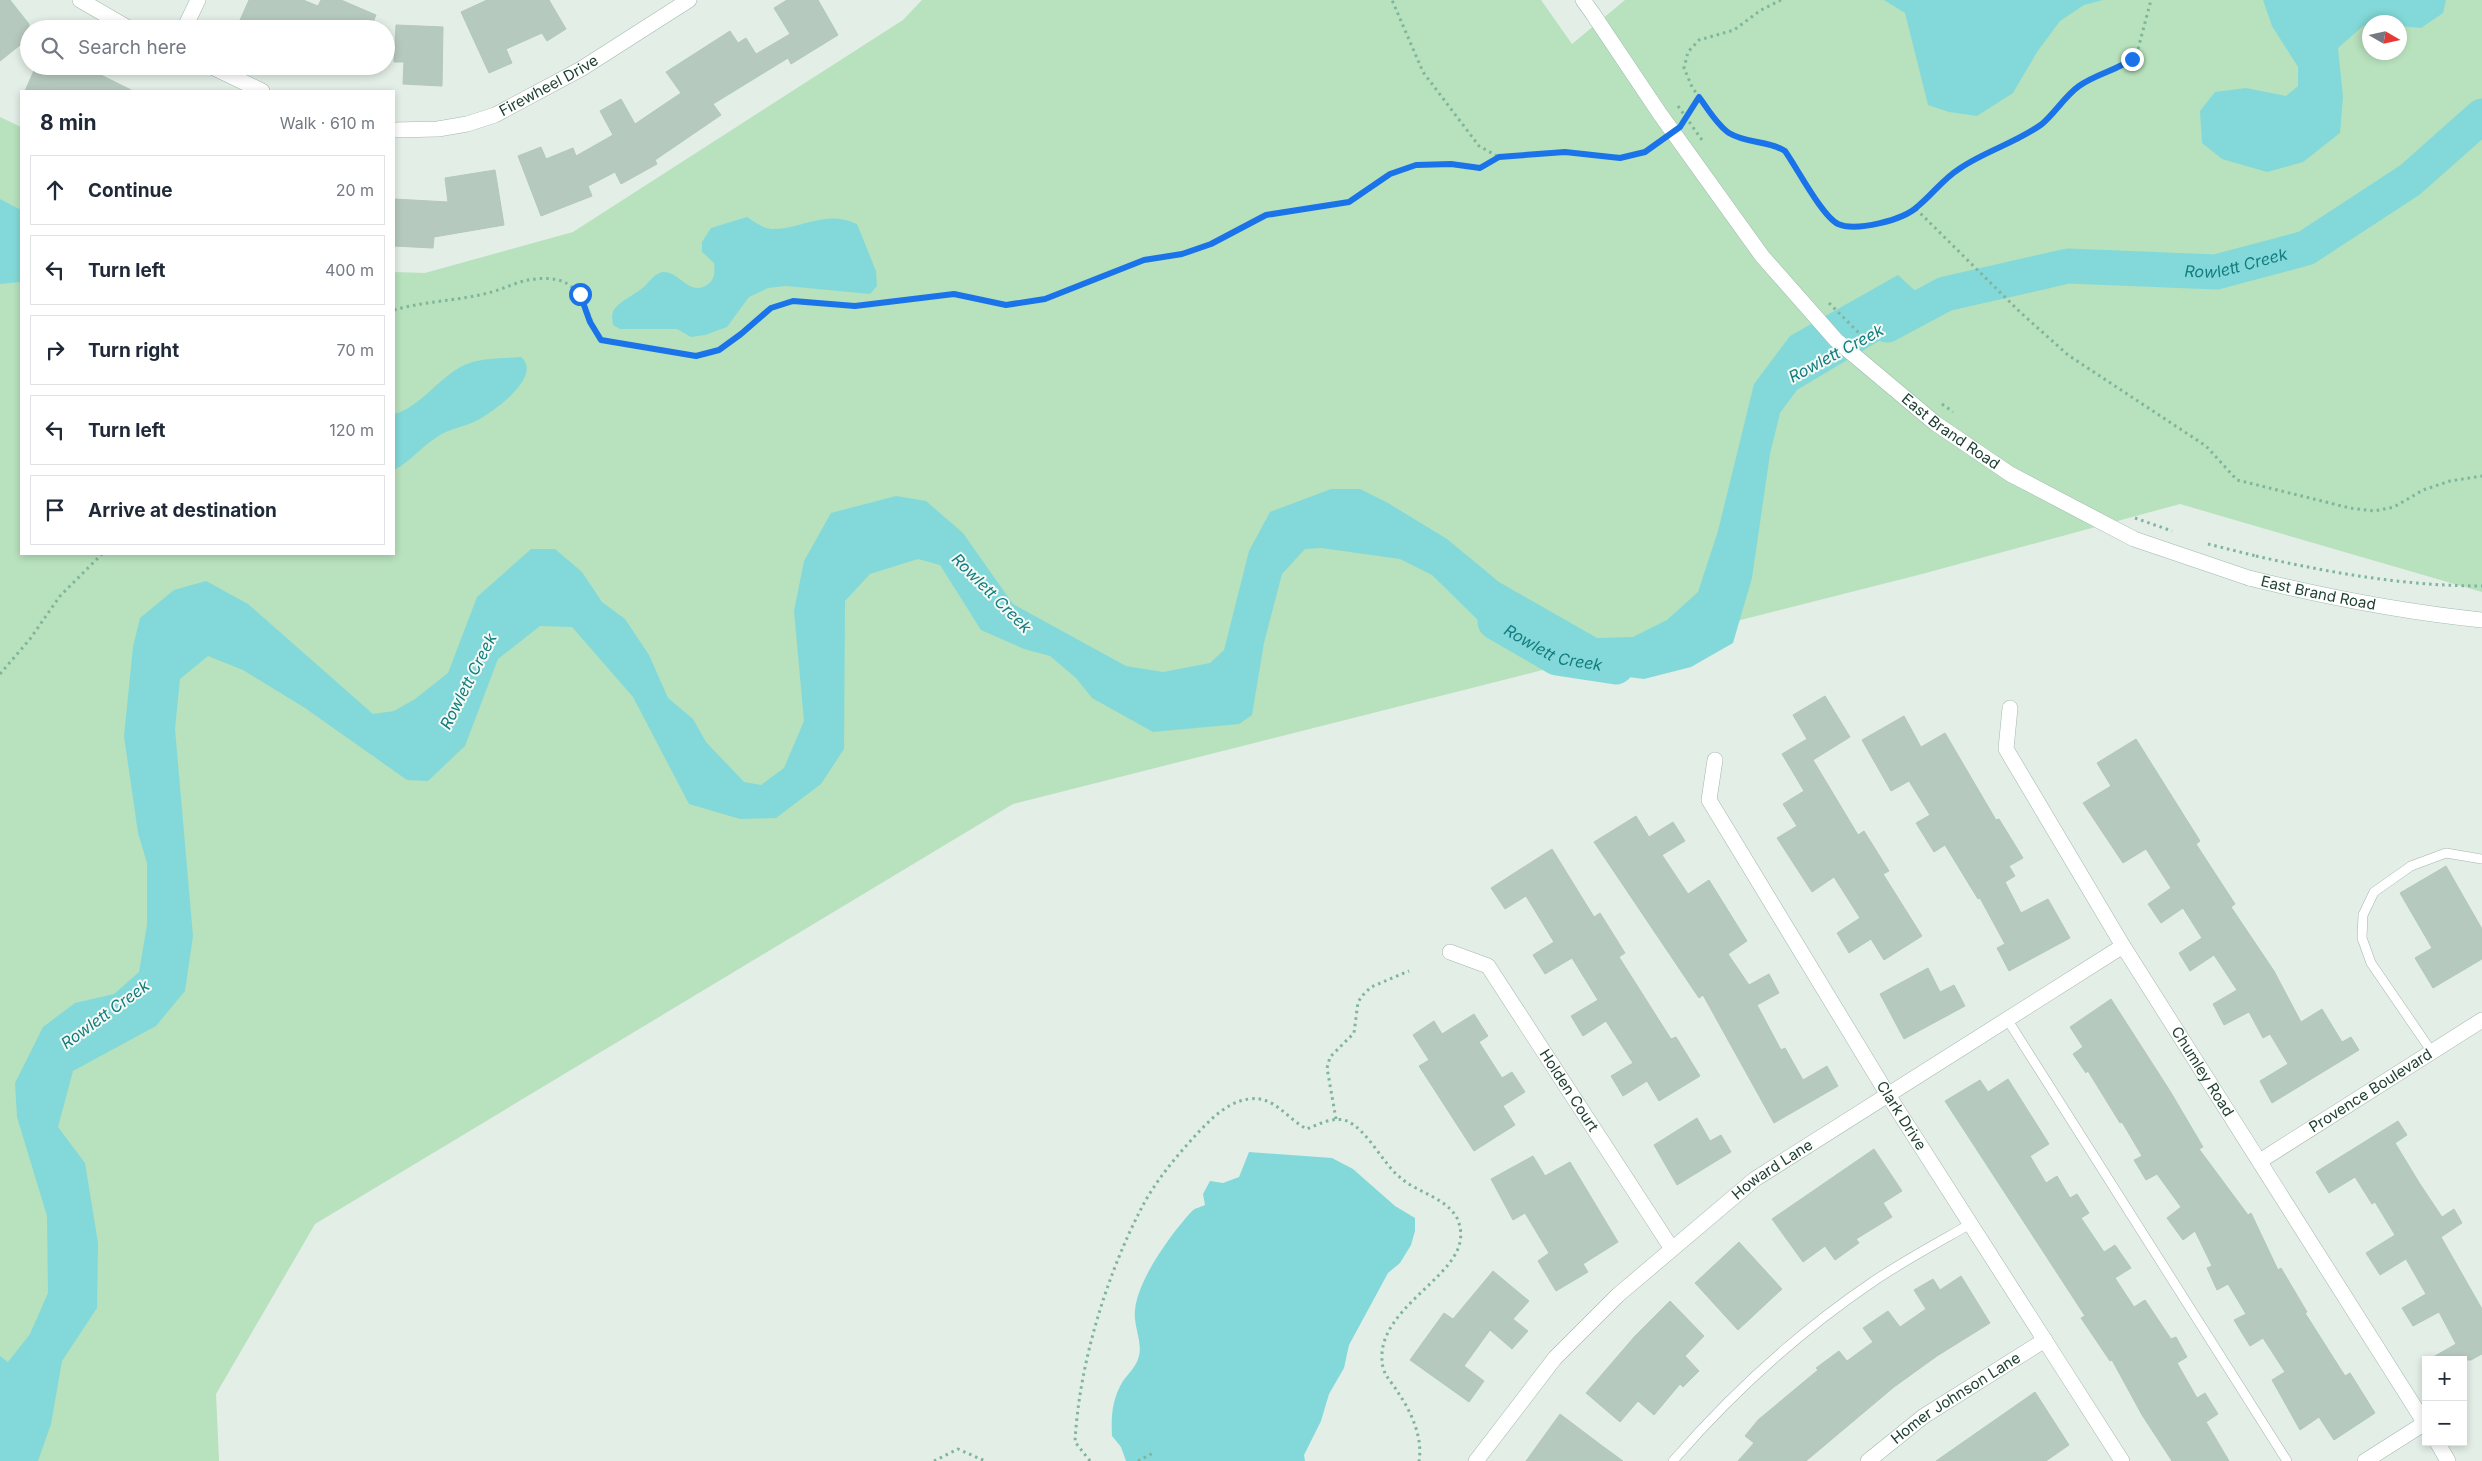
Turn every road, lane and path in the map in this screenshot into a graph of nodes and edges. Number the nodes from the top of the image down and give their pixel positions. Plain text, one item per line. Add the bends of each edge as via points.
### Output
1 (80, 0) edge
2 (198, 0) edge
3 (689, 0) edge
4 (1392, 0) edge
5 (1584, 0) edge
6 (1781, 0) edge
7 (2151, 0) edge
8 (114, 20) edge
9 (188, 20) edge
10 (229, 75) edge
11 (260, 90) edge
12 (1699, 97) junction
13 (1676, 104) dead end
14 (1680, 127) dead end
15 (395, 130) edge
16 (1666, 137) dead end
17 (1708, 148) dead end
18 (1499, 157) junction
19 (1916, 209) junction
20 (1828, 302) dead end
21 (395, 310) edge
22 (1866, 341) dead end
23 (1938, 401) dead end
24 (1961, 418) dead end
25 (2482, 476) edge
26 (2129, 516) dead end
27 (2179, 534) dead end
28 (2203, 542) dead end
29 (101, 555) edge
30 (2482, 586) edge
31 (2482, 620) edge
32 (0, 674) edge
33 (2010, 708) dead end
34 (1715, 760) dead end
35 (2482, 859) edge
36 (2123, 946) junction
37 (1450, 952) dead end
38 (1409, 972) dead end
39 (2007, 1019) junction
40 (2482, 1020) edge
41 (2432, 1052) junction
42 (1888, 1095) junction
43 (1336, 1119) junction
44 (2260, 1161) junction
45 (1972, 1222) junction
46 (1672, 1248) junction
47 (2045, 1340) junction
48 (2422, 1419) edge
49 (2422, 1426) edge
50 (2439, 1446) edge
51 (1155, 1452) dead end
52 (2119, 1460) edge
53 (934, 1461) edge
54 (985, 1461) edge
55 (1090, 1461) edge
56 (1138, 1461) edge
57 (1419, 1461) edge
58 (1476, 1461) edge
59 (1673, 1461) edge
60 (1868, 1461) edge
61 (2287, 1461) edge
62 (2365, 1461) edge
63 (2448, 1461) edge

1 - 8 street
2 - 9 street
3 - 15 street, Firewheel Drive via 581,69 496,115 438,129
4 - 18 path via 1423,72 1479,146
5 - 31 street, East Brand Road, bridge via 1660,114 1762,256 1836,340 1935,423 2010,474 2134,539 2249,578 2322,596 2420,614
6 - 12 path via 1760,10 1734,30 1699,40 1688,52 1684,68
7 - 19 path via 2138,49 2132,59 2118,69 2078,86 2043,123 2018,140 1958,169
10 - 11 street
12 - 14 path
12 - 19 path via 1729,133 1774,144 1785,151 1827,215 1838,224 1854,227 1871,225
13 - 17 path, bridge
16 - 18 path via 1645,152 1620,158 1565,152
18 - 21 path via 1480,168 1451,164 1416,165 1390,174 1349,202 1266,215 1211,244 1182,254 1144,260 1045,299 1006,305 954,294 855,306 793,301 771,308 719,350 696,356 601,340 590,322 580,294 565,282 549,278 527,280 489,293
19 - 25 path via 2068,355 2206,446 2237,480 2374,511 2394,507 2423,490 2450,481
20 - 22 path, bridge
23 - 24 path, bridge
26 - 27 path, bridge
28 - 30 path, bridge via 2328,572 2381,580
29 - 32 path via 60,596
33 - 36 street, Chumley Road via 2006,749
34 - 42 street, Clark Drive via 1709,800
35 - 41 lane via 2446,854 2411,866 2374,892 2363,915 2362,938 2370,963
36 - 39 street, Howard Lane
36 - 44 street, Chumley Road
37 - 46 street, Holden Court via 1488,966
38 - 43 path via 1371,987 1363,995 1358,1002 1354,1033 1330,1057 1326,1068
39 - 42 street, Howard Lane
39 - 61 lane
40 - 41 street, Provence Boulevard
41 - 44 street, Provence Boulevard
42 - 45 street, Clark Drive
42 - 46 street, Howard Lane via 1756,1179
43 - 55 path via 1307,1129 1264,1099 1249,1099 1232,1104 1209,1121 1174,1160 1143,1206 1122,1252 1101,1312 1082,1383 1075,1442
43 - 57 path via 1348,1122 1360,1132 1401,1179 1446,1205 1457,1218 1462,1232 1457,1251 1415,1296 1389,1332 1382,1352 1382,1372 1400,1394 1413,1420 1422,1448
44 - 48 street, Chumley Road
45 - 47 street, Clark Drive
45 - 59 lane via 1874,1281 1828,1314 1737,1394
46 - 58 street, Howard Lane via 1618,1295 1555,1358
47 - 52 street, Clark Drive
47 - 60 street, Homer Johnson Lane via 1924,1416
49 - 62 street
50 - 63 street
51 - 56 path
53 - 54 path via 958,1449

